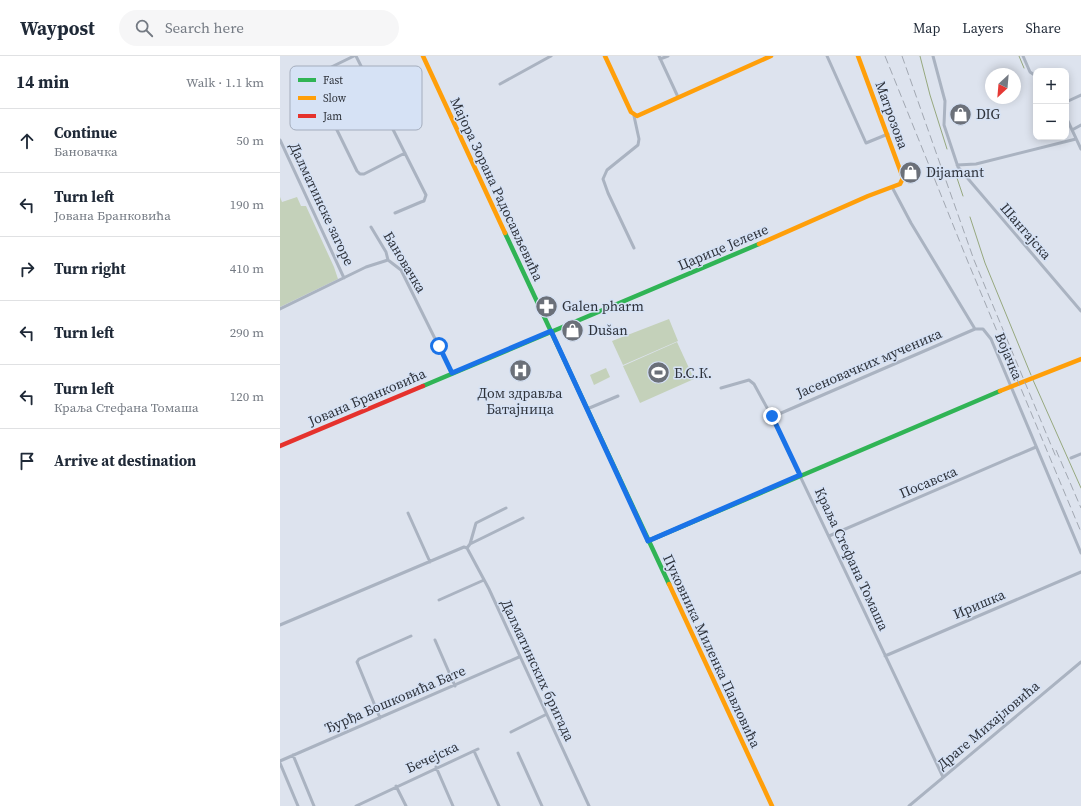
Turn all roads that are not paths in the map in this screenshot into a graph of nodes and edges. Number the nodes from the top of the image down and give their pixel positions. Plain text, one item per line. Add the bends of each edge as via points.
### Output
1 (355, 56) edge
2 (423, 56) edge
3 (551, 56) edge
4 (605, 56) edge
5 (668, 56) edge
6 (771, 56) edge
7 (827, 56) edge
8 (858, 56) edge
9 (933, 56) edge
10 (1023, 56) edge
11 (660, 58) edge
12 (334, 66) edge
13 (360, 66) edge
14 (1033, 74) edge
15 (500, 84) dead end
16 (1081, 95) edge
17 (678, 97) junction
18 (1069, 101) edge
19 (634, 116) junction
20 (1069, 124) edge
21 (1081, 125) edge
22 (337, 130) edge
23 (393, 130) edge
24 (1072, 130) junction
25 (888, 134) junction
26 (1076, 139) junction
27 (280, 140) edge
28 (1081, 149) edge
29 (405, 153) junction
30 (956, 165) junction
31 (902, 182) joint
32 (892, 187) junction
33 (395, 214) dead end
34 (371, 227) dead end
35 (634, 248) dead end
36 (388, 260) junction
37 (344, 278) junction
38 (280, 309) edge
39 (1081, 311) edge
40 (975, 329) junction
41 (551, 331) junction
42 (1081, 359) edge
43 (452, 373) junction
44 (721, 388) dead end
45 (618, 396) dead end
46 (587, 409) junction
47 (772, 417) junction
48 (280, 446) edge
49 (1036, 447) junction
50 (1081, 454) edge
51 (1071, 458) dead end
52 (800, 475) junction
53 (506, 508) dead end
54 (408, 513) dead end
55 (523, 518) dead end
56 (829, 536) junction
57 (648, 541) junction
58 (470, 544) junction
59 (466, 548) junction
60 (1081, 554) edge
61 (430, 562) junction
62 (1081, 572) edge
63 (484, 580) junction
64 (439, 600) dead end
65 (280, 625) edge
66 (411, 636) dead end
67 (434, 640) dead end
68 (886, 656) junction
69 (519, 657) junction
70 (1081, 662) edge
71 (455, 686) junction
72 (545, 715) junction
73 (380, 718) junction
74 (511, 732) dead end
75 (478, 748) dead end
76 (474, 751) junction
77 (518, 753) dead end
78 (293, 756) junction
79 (280, 762) edge
80 (436, 768) junction
81 (943, 777) junction
82 (396, 786) junction
83 (298, 806) edge
84 (314, 806) edge
85 (358, 806) edge
86 (406, 806) edge
87 (453, 806) edge
88 (499, 806) edge
89 (542, 806) edge
90 (589, 806) edge
91 (772, 806) edge
92 (908, 806) edge

1 - 12 street
1 - 13 street
2 - 41 main road, Мајора Зорана Радосављевића
3 - 15 street
4 - 19 main road
5 - 11 street
6 - 17 main road
7 - 25 street via 866,143
8 - 25 main road, Матрозова
9 - 30 street via 945,101 944,125
10 - 14 street
11 - 17 street
16 - 18 street
17 - 19 main road
19 - 35 street via 638,145 607,170 603,179
20 - 24 street
21 - 24 street
22 - 29 street via 360,174
23 - 29 street
24 - 26 street
25 - 31 main road, Матрозова
26 - 28 street
26 - 30 street via 976,164
27 - 37 street, Далматинске загоре
29 - 33 street via 425,198
30 - 39 street, Шангајска
31 - 32 main road, Царице Јелене
32 - 40 street, Војачка
32 - 41 main road, Царице Јелене
34 - 36 street, Бановачка
36 - 37 street
36 - 43 street, Бановачка via 401,270
37 - 38 street
40 - 47 street, Јасеновачких мученика
40 - 49 street, Војачка via 982,328 988,333
41 - 43 main road, Јована Бранковића
41 - 46 main road, Пуковника Миленка Павловића
42 - 52 main road
43 - 48 main road, Јована Бранковића
44 - 47 street, Краља Стефана Томаша via 746,380 751,381
45 - 46 street
46 - 57 main road, Пуковника Миленка Павловића
47 - 52 street, Краља Стефана Томаша
49 - 56 street, Посавска
49 - 60 street, Војачка
50 - 51 street
52 - 56 street, Краља Стефана Томаша
52 - 57 main road
53 - 58 street via 476,523
54 - 61 street
55 - 58 street
56 - 68 street, Краља Стефана Томаша
57 - 91 main road, Пуковника Миленка Павловића
58 - 59 street
59 - 61 street
59 - 63 street, Далматинских бригада
61 - 65 street
62 - 68 street, Иришка
63 - 64 street
63 - 69 street, Далматинских бригада
66 - 73 street via 357,662
67 - 71 street
68 - 81 street, Краља Стефана Томаша
69 - 71 street, Ђурђа Бошковића Бате
69 - 72 street, Далматинских бригада
70 - 81 street, Драге Михајловића
71 - 73 street, Ђурђа Бошковића Бате
72 - 74 street
72 - 90 street, Далматинских бригада
73 - 78 street, Ђурђа Бошковића Бате
75 - 76 street, Бечејска
76 - 80 street, Бечејска
76 - 88 street
77 - 89 street
78 - 79 street, Ђурђа Бошковића Бате
78 - 84 street
79 - 83 street
80 - 82 street, Бечејска
80 - 87 street
81 - 92 street, Драге Михајловића
82 - 85 street, Бечејска
82 - 86 street

